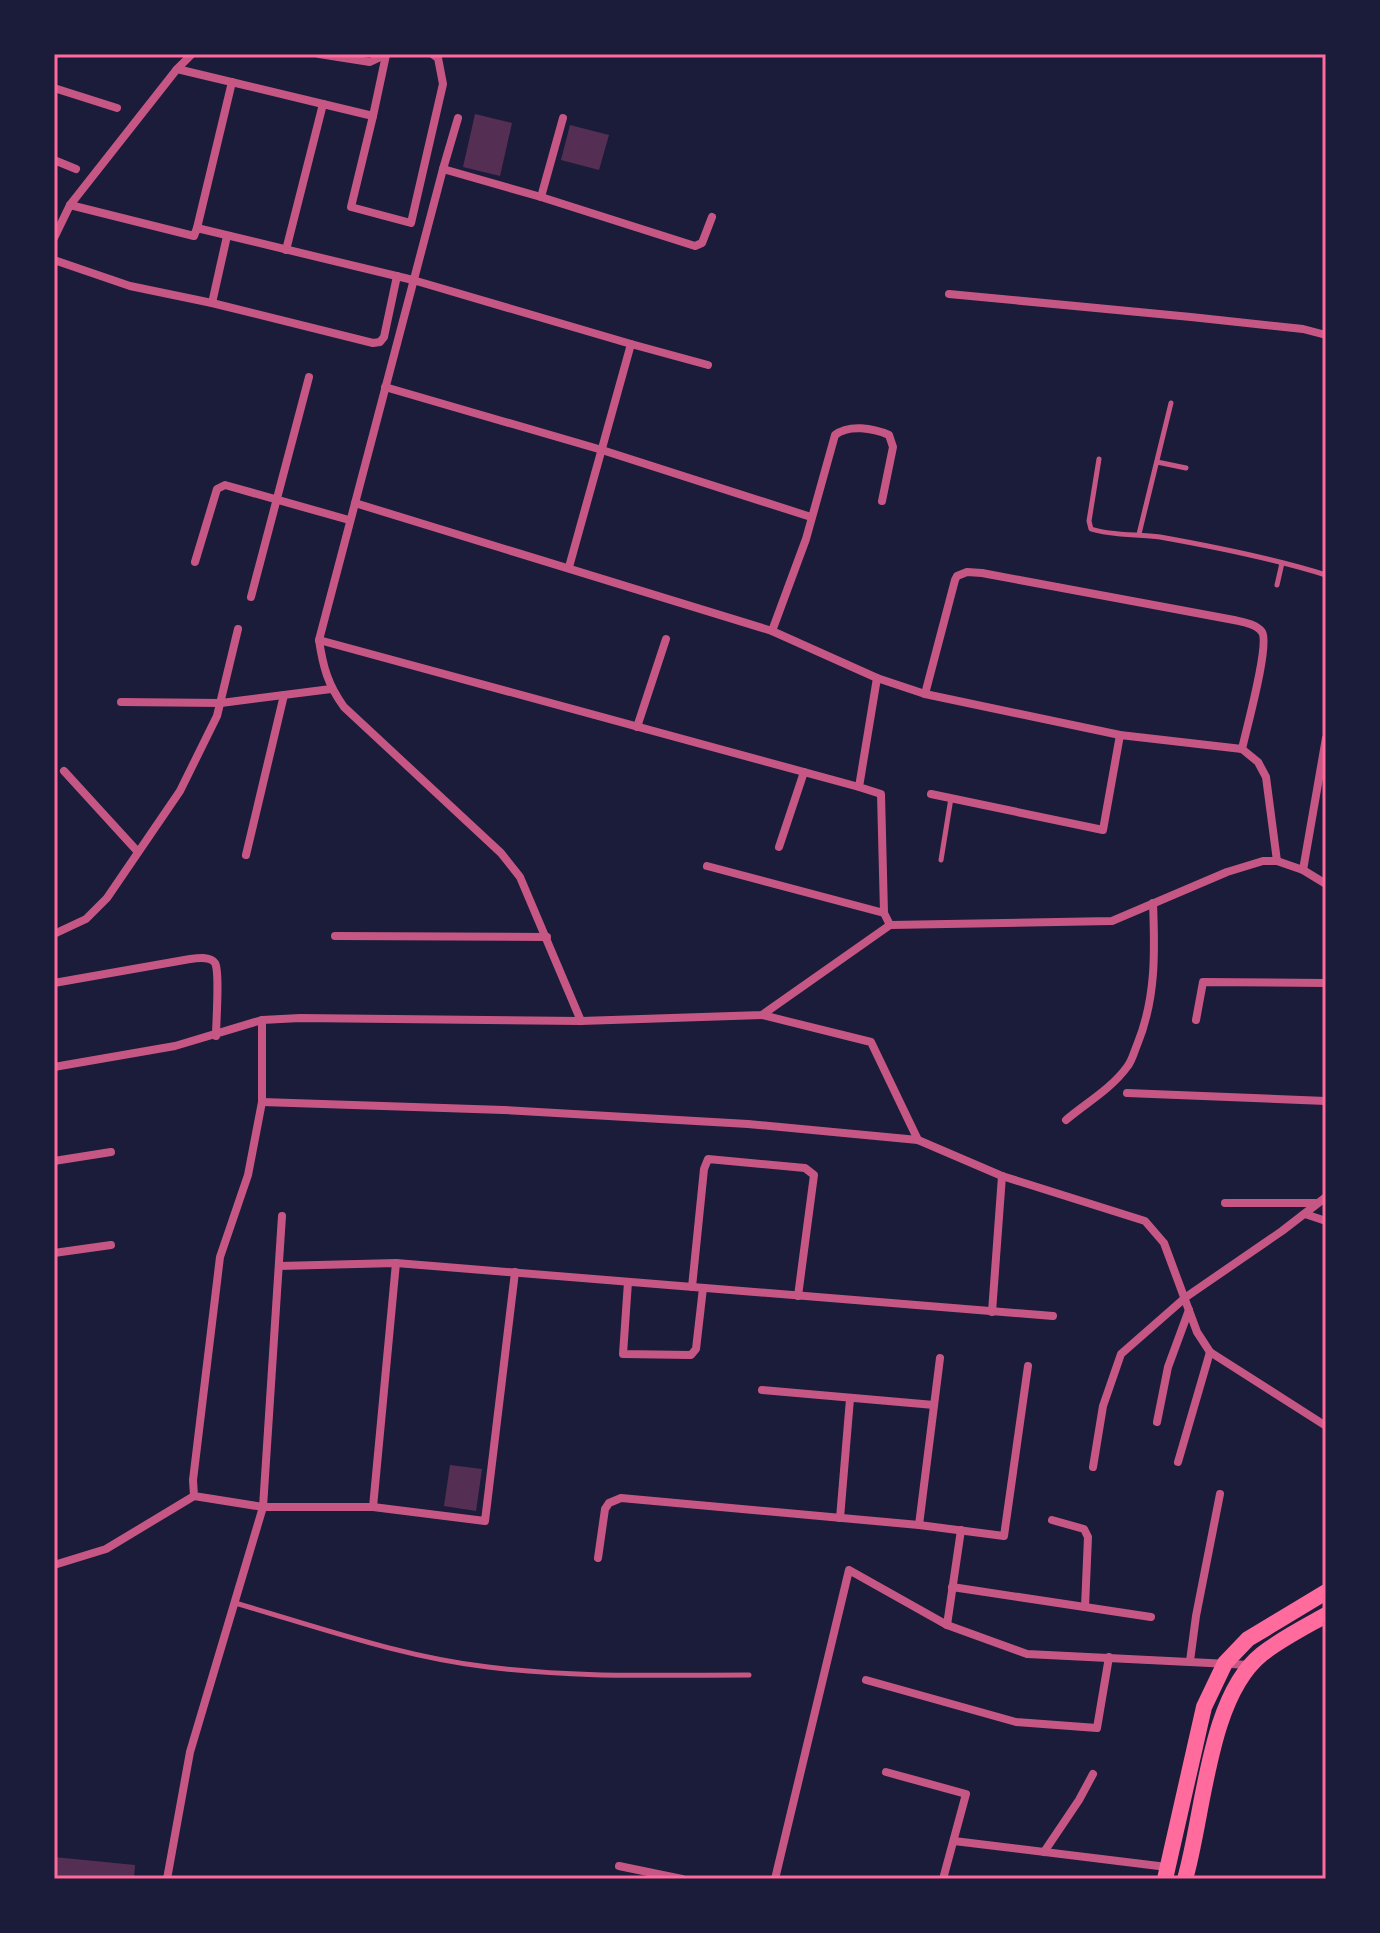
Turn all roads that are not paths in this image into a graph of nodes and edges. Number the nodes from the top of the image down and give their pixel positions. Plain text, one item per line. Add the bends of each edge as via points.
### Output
1 (192, 54) edge
2 (319, 54) edge
3 (387, 54) edge
4 (432, 54) edge
5 (177, 69) junction
6 (232, 82) junction
7 (54, 88) edge
8 (323, 104) junction
9 (117, 108) dead end
10 (373, 116) junction
11 (458, 118) dead end
12 (563, 118) dead end
13 (54, 160) edge
14 (76, 169) dead end
15 (443, 169) junction
16 (541, 197) junction
17 (70, 205) junction
18 (712, 217) dead end
19 (197, 228) junction
20 (227, 236) junction
21 (54, 238) edge
22 (286, 250) junction
23 (54, 260) edge
24 (397, 276) junction
25 (413, 280) junction
26 (949, 294) dead end
27 (212, 303) junction
28 (1326, 335) edge
29 (631, 344) junction
30 (708, 365) dead end
31 (309, 377) dead end
32 (385, 387) junction
33 (1171, 403) dead end
34 (602, 450) junction
35 (1099, 459) dead end
36 (1157, 462) junction
37 (1186, 468) dead end
38 (278, 499) junction
39 (882, 501) dead end
40 (355, 503) junction
41 (811, 517) junction
42 (349, 520) junction
43 (1139, 534) junction
44 (195, 562) dead end
45 (1282, 563) junction
46 (569, 567) junction
47 (1326, 575) edge
48 (1277, 585) dead end
49 (251, 597) dead end
50 (238, 629) dead end
51 (772, 631) junction
52 (666, 639) dead end
53 (319, 640) junction
54 (877, 678) junction
55 (331, 689) junction
56 (925, 694) junction
57 (284, 695) junction
58 (121, 702) dead end
59 (221, 703) junction
60 (637, 727) junction
61 (1120, 735) junction
62 (1326, 738) edge
63 (1242, 749) junction
64 (64, 771) dead end
65 (804, 772) junction
66 (859, 787) junction
67 (931, 794) dead end
68 (951, 798) junction
69 (779, 847) dead end
70 (138, 852) junction
71 (246, 855) dead end
72 (941, 860) dead end
73 (1277, 861) junction
74 (707, 866) dead end
75 (1303, 870) junction
76 (1326, 884) edge
77 (1153, 903) junction
78 (884, 913) junction
79 (890, 925) junction
80 (54, 934) edge
81 (335, 936) dead end
82 (547, 937) junction
83 (54, 983) edge
84 (1326, 983) edge
85 (762, 1015) junction
86 (262, 1020) junction
87 (1196, 1020) dead end
88 (581, 1021) junction
89 (216, 1036) junction
90 (54, 1067) edge
91 (1127, 1093) dead end
92 (1326, 1101) edge
93 (262, 1102) junction
94 (1066, 1120) dead end
95 (918, 1140) junction
96 (111, 1152) dead end
97 (54, 1161) edge
98 (1002, 1176) junction
99 (1322, 1200) edge
100 (1225, 1203) dead end
101 (1305, 1214) junction
102 (282, 1216) dead end
103 (1326, 1221) edge
104 (111, 1245) dead end
105 (54, 1253) edge
106 (396, 1263) junction
107 (279, 1266) junction
108 (515, 1272) junction
109 (628, 1282) junction
110 (692, 1287) junction
111 (703, 1288) junction
112 (798, 1296) junction
113 (1186, 1297) junction
114 (1190, 1309) junction
115 (992, 1312) junction
116 (1053, 1316) dead end
117 (1210, 1352) junction
118 (940, 1358) dead end
119 (1028, 1366) dead end
120 (762, 1390) dead end
121 (850, 1399) junction
122 (934, 1405) junction
123 (1157, 1422) dead end
124 (1326, 1426) edge
125 (1178, 1462) dead end
126 (1093, 1467) dead end
127 (1220, 1494) dead end
128 (194, 1496) junction
129 (263, 1507) junction
130 (373, 1507) junction
131 (840, 1518) junction
132 (1052, 1520) dead end
133 (919, 1525) junction
134 (961, 1530) junction
135 (598, 1558) dead end
136 (54, 1565) edge
137 (952, 1587) junction
138 (1326, 1592) edge
139 (234, 1602) junction
140 (1085, 1607) junction
141 (1326, 1615) edge
142 (1151, 1617) dead end
143 (947, 1625) junction
144 (1109, 1657) junction
145 (1190, 1661) junction
146 (1225, 1663) junction
147 (1251, 1665) junction
148 (749, 1675) dead end
149 (866, 1680) dead end
150 (886, 1772) dead end
151 (1093, 1774) dead end
152 (954, 1841) junction
153 (1044, 1852) junction
154 (619, 1866) dead end
155 (1166, 1873) edge
156 (167, 1879) edge
157 (682, 1879) edge
158 (775, 1879) edge
159 (943, 1879) edge
160 (1185, 1879) edge

1 - 5 street
2 - 3 street via 370,62
3 - 10 street
4 - 10 street via 438,58 443,84 411,223 351,207
5 - 6 street
5 - 17 street
6 - 8 street
6 - 19 street
7 - 9 street
8 - 10 street
8 - 22 street
11 - 15 street
12 - 16 street
13 - 14 street
15 - 16 street
15 - 25 street
16 - 18 street via 695,246 702,243
17 - 19 street via 194,236
17 - 21 street
19 - 20 street
20 - 22 street
20 - 27 street
22 - 24 street
23 - 27 street via 130,286
24 - 25 street
24 - 27 street via 380,342
25 - 29 street
25 - 32 street
26 - 28 street
29 - 30 street
29 - 34 street
31 - 38 street
32 - 34 street
32 - 40 street
33 - 36 lane
34 - 41 street
34 - 46 street
35 - 43 lane via 1091,529
36 - 37 lane
36 - 43 lane
38 - 42 street
38 - 44 street via 236,486 217,489
38 - 49 street
39 - 41 street via 893,447 889,435 850,427 835,435
40 - 42 street
40 - 46 street
41 - 51 street
42 - 53 street
43 - 45 lane
45 - 47 lane
45 - 48 lane
46 - 51 street
50 - 59 street
51 - 54 street
52 - 60 street
53 - 55 street
53 - 60 street
54 - 56 street
54 - 66 street
55 - 57 street
55 - 82 street via 501,853 520,877
56 - 61 street
56 - 63 street via 955,580 967,572 982,573 1234,620 1261,630 1263,658
57 - 59 street
57 - 71 street
58 - 59 street
59 - 70 street via 180,791
60 - 65 street
61 - 63 street
61 - 68 street via 1103,830
62 - 75 street
63 - 73 street via 1266,777
64 - 70 street
65 - 66 street
65 - 69 street
66 - 78 street via 881,794
67 - 68 street
68 - 72 lane
70 - 80 street via 86,919
73 - 75 street
73 - 77 street via 1227,872
74 - 78 street
75 - 76 street
77 - 79 street via 1112,921
77 - 94 street via 1151,997 1129,1066
78 - 79 street
79 - 85 street
81 - 82 street
82 - 88 street
83 - 89 street via 211,959 217,975
84 - 87 street via 1203,982
85 - 88 street
85 - 95 street via 871,1042
86 - 88 street
86 - 89 street
86 - 93 street
89 - 90 street
91 - 92 street
93 - 95 street via 504,1110
93 - 128 street via 248,1175 220,1257
95 - 98 street
96 - 97 street
98 - 113 street via 1145,1221 1164,1243
98 - 115 street
99 - 100 street
99 - 101 street
101 - 103 street
101 - 113 street
102 - 107 street
104 - 105 street
106 - 107 street
106 - 108 street
106 - 130 street
107 - 129 street
108 - 109 street
108 - 130 street via 485,1521
109 - 110 street
109 - 111 street via 623,1354 691,1355
110 - 111 street
110 - 112 street via 708,1159 805,1168 814,1175
111 - 112 street
112 - 115 street
113 - 114 street
113 - 126 street via 1121,1354 1103,1406
114 - 117 street
114 - 123 street via 1168,1367
115 - 116 street
117 - 124 street
117 - 125 street
118 - 122 street
119 - 134 street via 1004,1536
120 - 121 street
121 - 122 street
121 - 131 street
122 - 133 street
127 - 145 street
128 - 129 street
128 - 136 street via 106,1549
129 - 130 street
129 - 139 street
131 - 133 street
131 - 135 street via 621,1498 605,1509
132 - 140 street via 1084,1529 1088,1537
133 - 134 street
134 - 137 street
137 - 140 street
137 - 143 street
138 - 146 main road via 1248,1639
139 - 148 lane via 406,1652 487,1667 591,1675
139 - 156 street via 190,1752
140 - 142 street
141 - 147 main road
143 - 144 street via 1027,1654
143 - 158 street via 849,1570
144 - 145 street
144 - 149 street via 1097,1728 1016,1722
145 - 146 street
146 - 147 street
146 - 155 main road via 1204,1707
147 - 160 main road via 1235,1684 1223,1713
150 - 152 street via 966,1794
151 - 153 street
152 - 153 street
152 - 159 street
153 - 155 street
154 - 157 street

